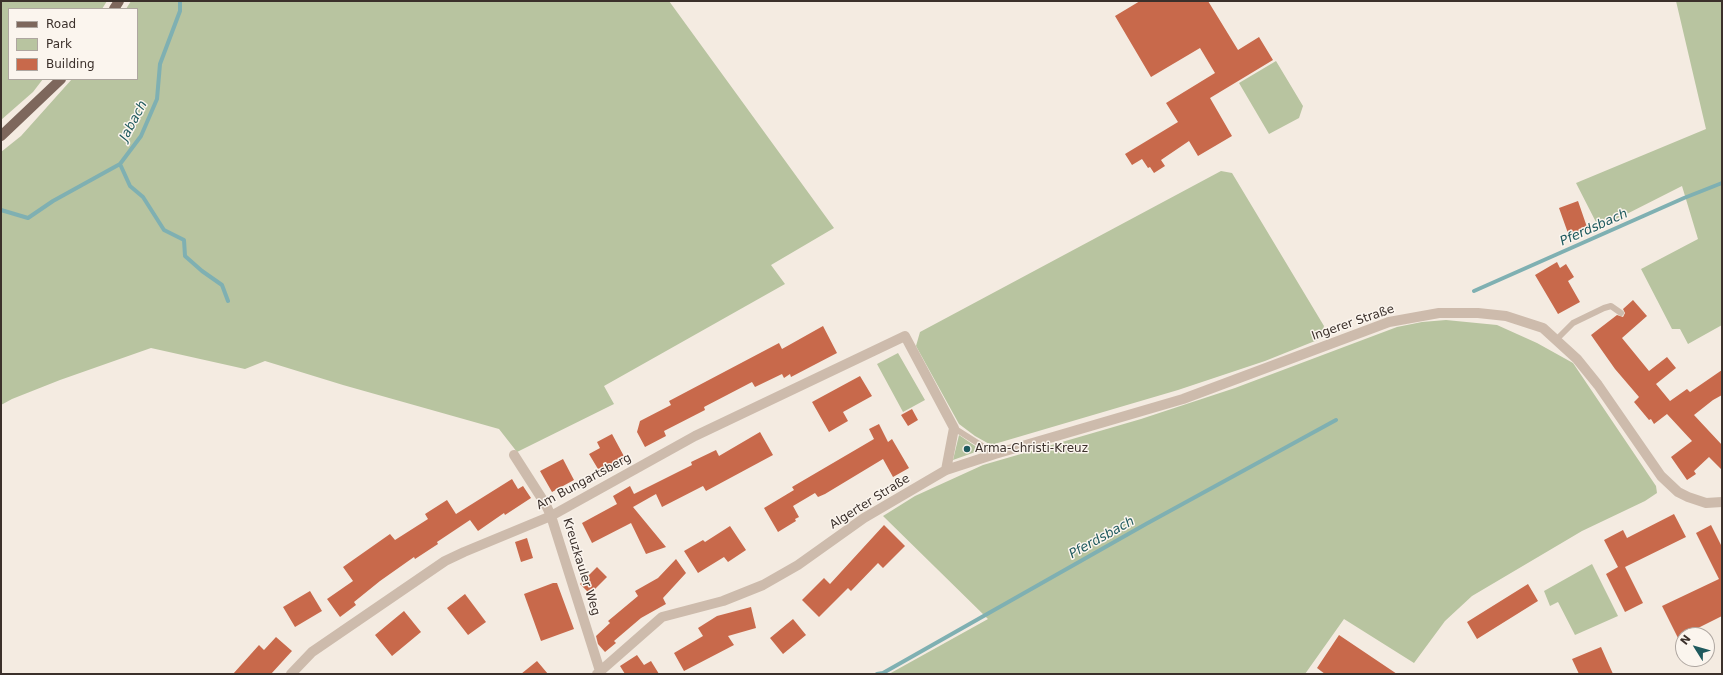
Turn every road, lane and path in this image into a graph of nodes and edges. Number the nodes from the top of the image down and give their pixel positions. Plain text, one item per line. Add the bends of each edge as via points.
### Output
1 (60, 80) edge
2 (1, 136) edge
3 (1621, 313) dead end
4 (1556, 340) junction
5 (1183, 399) joint
6 (954, 428) junction
7 (995, 454) junction
8 (514, 455) dead end
9 (946, 470) junction
10 (1722, 502) edge
11 (551, 516) junction
12 (598, 673) edge
13 (291, 674) edge

1 - 2 main road
3 - 4 lane via 1611,306 1604,308 1573,323
4 - 5 street, Ingerer Straße via 1543,328 1506,316 1439,313 1389,322
4 - 10 street, Ingerer Straße via 1577,359 1598,385 1661,476 1678,492 1688,497 1706,502
5 - 7 street, Algerter Straße
6 - 7 lane
6 - 9 street
6 - 11 street, Am Bungartsberg via 905,336 695,436
7 - 9 street, Algerter Straße
8 - 11 street, Kreuzkauler Weg
9 - 12 street, Algerter Straße via 864,518 798,565 763,585 723,601 662,617
11 - 12 street, Kreuzkauler Weg
11 - 13 street, Am Bungartsberg via 445,561 312,652

